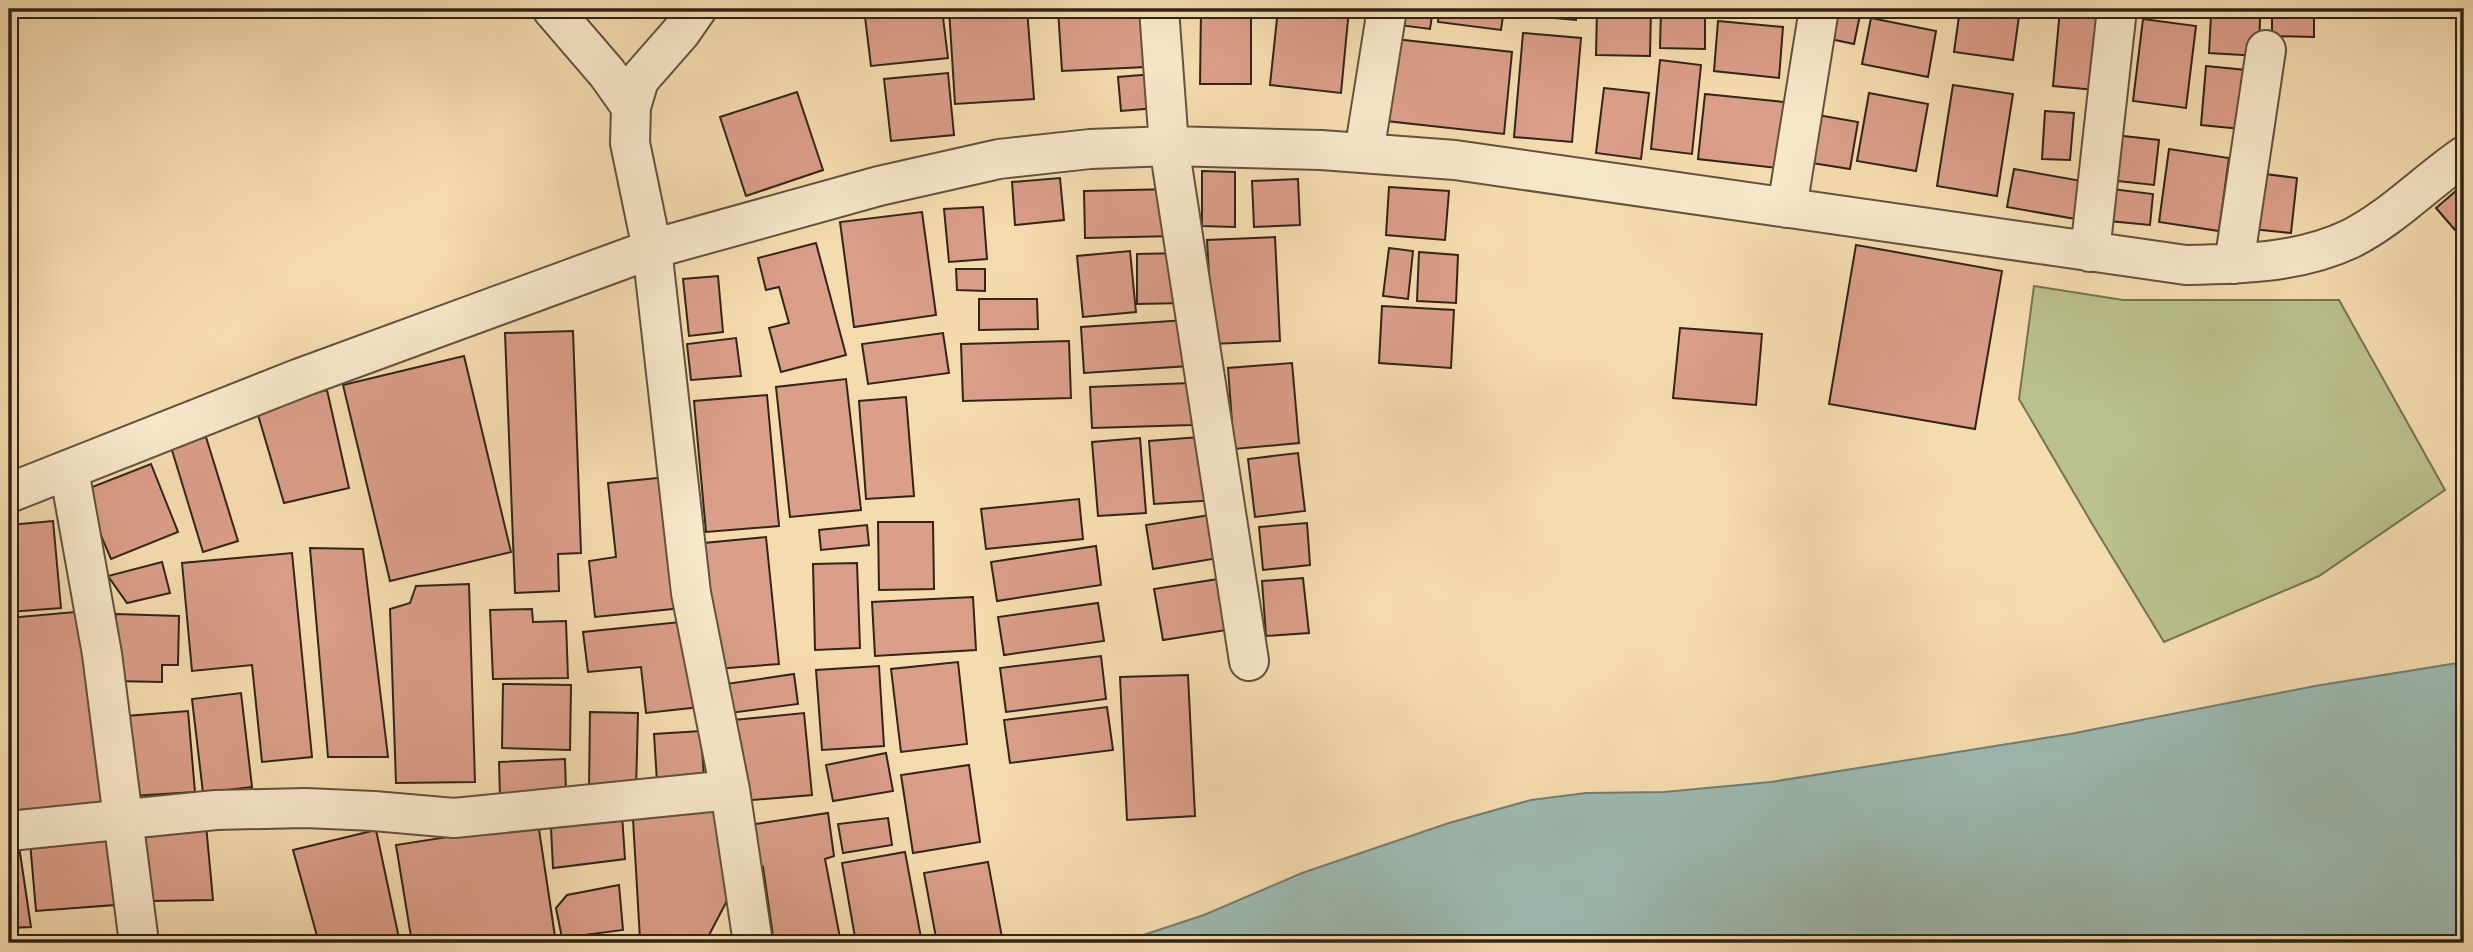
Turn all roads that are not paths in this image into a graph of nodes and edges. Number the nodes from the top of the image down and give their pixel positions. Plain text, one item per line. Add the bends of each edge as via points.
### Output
1 (552, 9) edge
2 (697, 9) edge
3 (1159, 9) edge
4 (1387, 9) edge
5 (1819, 9) edge
6 (2117, 9) edge
7 (2266, 50) dead end
8 (631, 107) junction
9 (1169, 146) junction
10 (1364, 153) junction
11 (2464, 156) edge
12 (1787, 208) junction
13 (652, 249) junction
14 (2090, 252) junction
15 (2234, 264) junction
16 (69, 470) junction
17 (9, 493) edge
18 (1249, 661) dead end
19 (730, 790) junction
20 (123, 819) junction
21 (9, 831) edge
22 (139, 943) edge
23 (753, 943) edge

1 - 8 street
2 - 8 street via 639,80
3 - 9 street
4 - 10 street
5 - 12 street
6 - 14 street
7 - 15 street
8 - 13 street via 631,144
9 - 10 street
9 - 13 street via 999,159 879,186
9 - 18 street
10 - 12 street via 1455,160
11 - 15 street via 2352,238 2308,256
12 - 14 street
13 - 16 street via 300,378
13 - 19 street via 691,593
14 - 15 street via 2186,265
16 - 17 street
16 - 20 street via 102,654
19 - 20 street via 454,818 305,808
19 - 23 street
20 - 21 street
20 - 22 street

